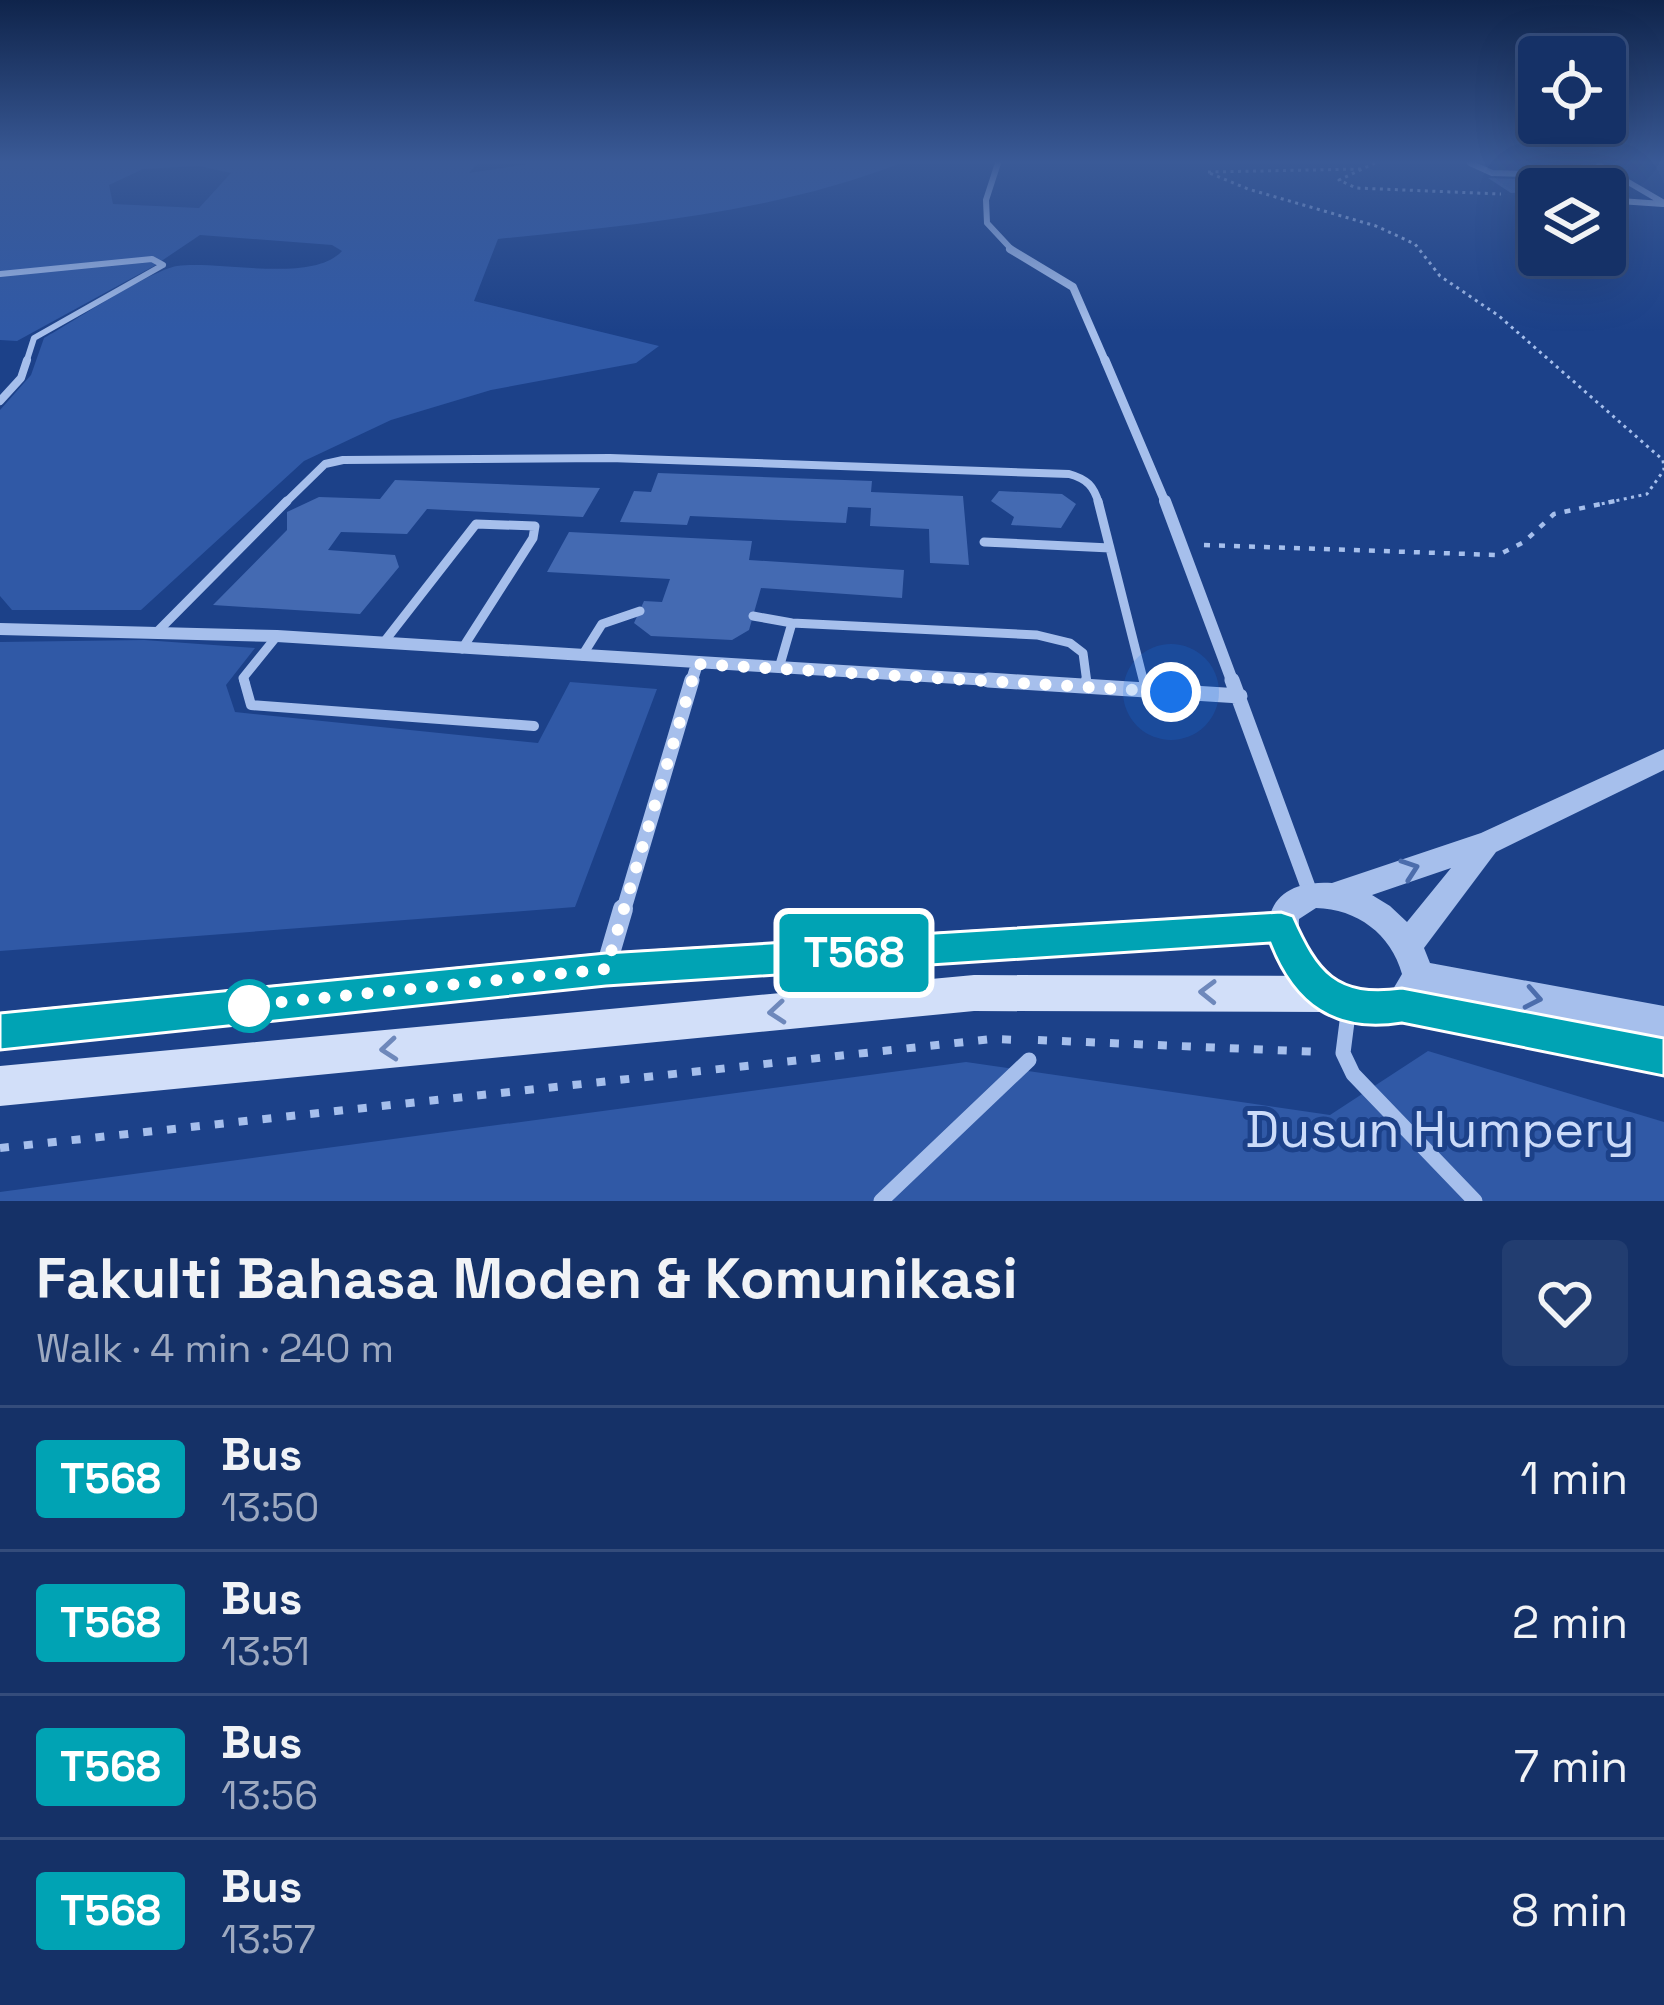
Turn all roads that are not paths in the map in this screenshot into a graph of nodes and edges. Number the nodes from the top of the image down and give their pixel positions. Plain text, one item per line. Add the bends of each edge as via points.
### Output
1 (987, 219) edge
2 (0, 274) edge
3 (0, 401) edge
4 (984, 542) dead end
5 (1110, 548) junction
6 (640, 611) dead end
7 (753, 616) dead end
8 (792, 622) junction
9 (0, 629) edge
10 (158, 631) junction
11 (277, 636) junction
12 (384, 642) junction
13 (462, 650) junction
14 (582, 656) junction
15 (697, 664) junction
16 (779, 668) junction
17 (1087, 686) junction
18 (1145, 690) junction
19 (1240, 695) junction
20 (534, 726) dead end
21 (1664, 759) edge
22 (1488, 843) junction
23 (1322, 895) junction
24 (1281, 927) junction
25 (606, 969) junction
26 (1409, 975) junction
27 (1337, 1000) junction
28 (1664, 1022) edge
29 (0, 1031) edge
30 (1664, 1057) edge
31 (1029, 1060) dead end
32 (0, 1086) edge
33 (881, 1201) edge
34 (1474, 1201) edge

1 - 19 street via 1011,250 1073,287
2 - 3 lane via 152,259 163,265 34,338 21,378
4 - 5 lane
5 - 10 lane via 1095,490 1069,474 610,458 343,460 313,474
5 - 18 lane
6 - 14 lane via 602,624
7 - 8 lane
8 - 16 lane
8 - 17 lane via 1037,635 1083,652
9 - 10 street
10 - 11 street
11 - 12 street
11 - 20 lane via 243,678 251,705
12 - 13 street
12 - 13 lane via 476,524 536,526
13 - 14 street
14 - 15 street
15 - 16 street
15 - 25 street
16 - 17 street
17 - 18 street
18 - 19 street
19 - 23 street
21 - 22 street
23 -> 22 street
22 - 26 street
23 - 24 street via 1285,912
23 - 26 street via 1375,911
24 - 25 main road
24 - 27 street via 1298,970
25 - 29 main road
26 - 27 street via 1372,1010
26 -> 28 street
26 - 30 street
27 -> 32 main road via 974,993
27 - 34 lane via 1352,1074
31 - 33 lane

